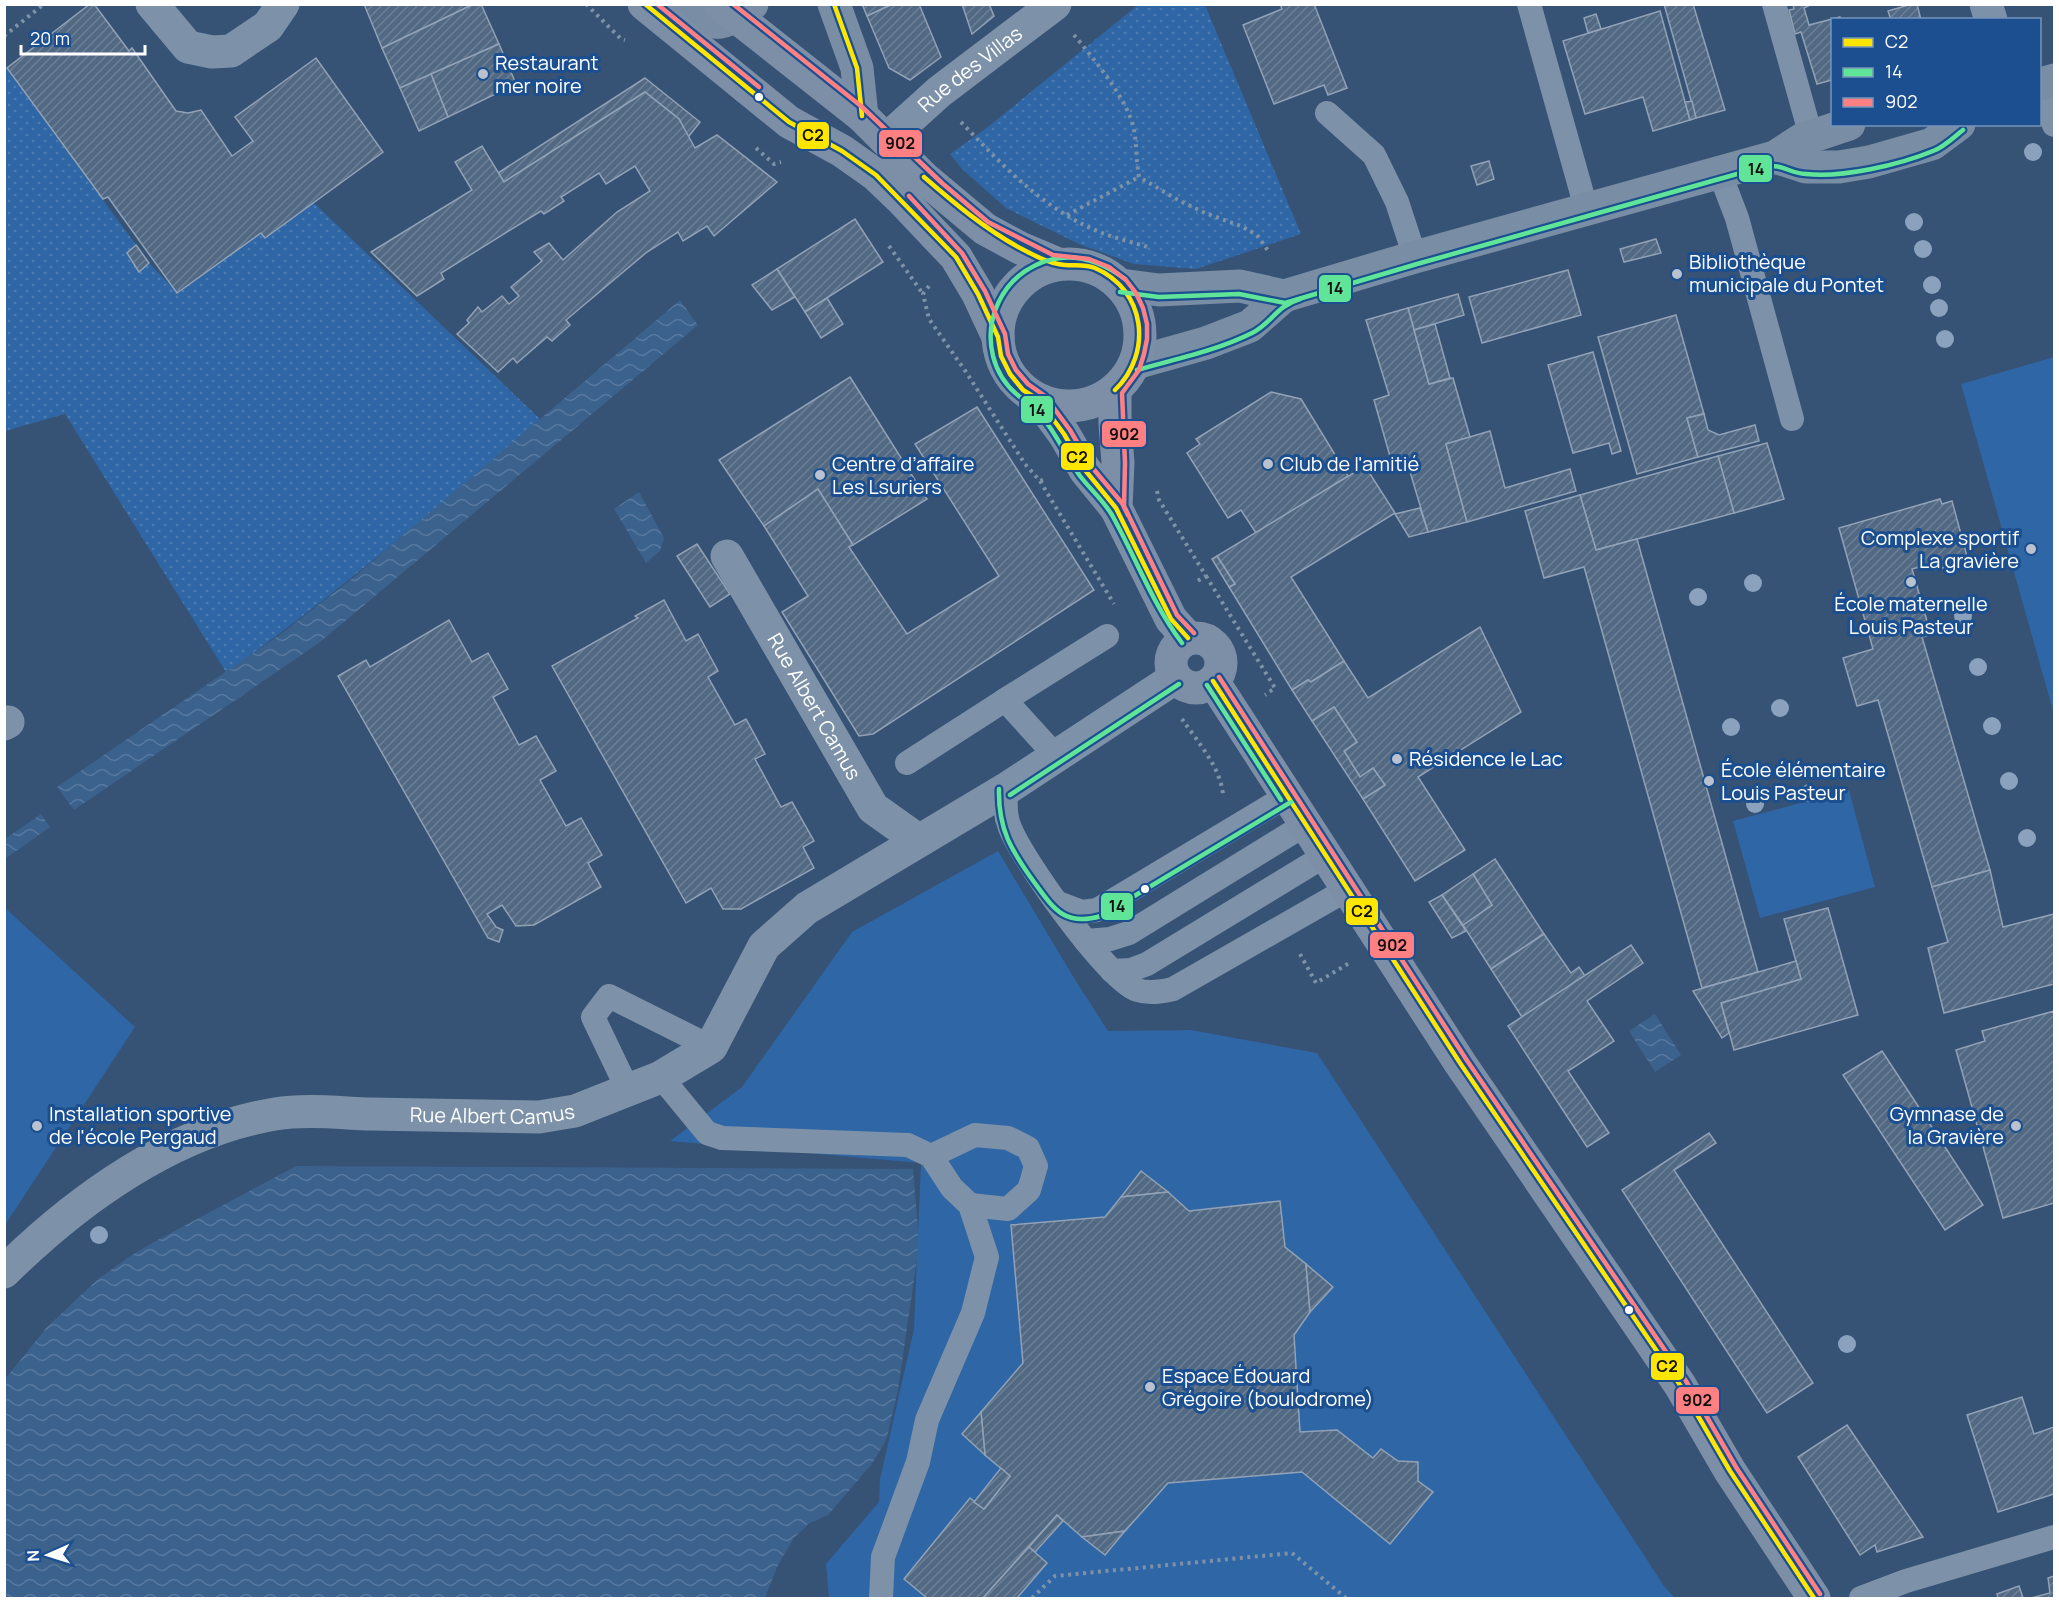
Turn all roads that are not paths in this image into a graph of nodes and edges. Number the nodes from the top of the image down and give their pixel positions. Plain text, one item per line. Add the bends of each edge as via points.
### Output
1 (152, 4) edge
2 (283, 4) edge
3 (644, 4) edge
4 (681, 4) edge
5 (834, 4) edge
6 (1529, 4) edge
7 (1774, 4) edge
8 (1053, 7) edge
9 (736, 8) edge
10 (2045, 82) edge
11 (1327, 113) dead end
12 (862, 116) junction
13 (2055, 125) edge
14 (1843, 126) edge
15 (1956, 126) edge
16 (1811, 136) junction
17 (886, 140) junction
18 (1775, 157) junction
19 (1719, 171) junction
20 (1586, 208) junction
21 (1414, 257) junction
22 (1058, 264) junction
23 (1121, 285) junction
24 (1284, 296) junction
25 (998, 337) junction
26 (1135, 363) junction
27 (1115, 390) junction
28 (1039, 400) junction
29 (1792, 419) dead end
30 (1116, 508) junction
31 (727, 556) dead end
32 (1107, 636) dead end
33 (1188, 638) junction
34 (1175, 678) junction
35 (1213, 681) junction
36 (1005, 700) junction
37 (1056, 756) junction
38 (906, 763) dead end
39 (1006, 789) junction
40 (1287, 796) junction
41 (1306, 824) junction
42 (918, 840) junction
43 (1326, 855) junction
44 (1348, 889) junction
45 (1058, 903) junction
46 (1086, 941) junction
47 (1112, 971) junction
48 (711, 1047) junction
49 (661, 1077) junction
50 (628, 1090) junction
51 (931, 1156) junction
52 (970, 1205) junction
53 (4, 1272) edge
54 (2055, 1537) edge
55 (881, 1599) edge
56 (1814, 1599) edge
57 (1861, 1599) edge

1 - 2 street via 188,47 212,52 231,51 268,27
3 - 25 main road via 789,122 842,151 900,198 956,257
4 - 9 main road via 703,21 722,23
5 - 12 main road via 857,68
6 - 20 lane
7 - 16 lane
8 - 17 street, Rue des Villas via 939,93
9 - 12 main road
10 - 13 lane
11 - 21 lane via 1374,155 1397,202
12 - 17 main road
14 - 16 main road
15 - 18 main road via 1932,144 1869,162 1806,167
16 - 18 main road
17 - 22 main road via 985,229
18 - 19 main road
19 - 20 main road
19 - 29 lane via 1737,218
20 - 21 main road
21 - 24 main road
22 - 23 main road via 1092,267
22 - 25 main road via 1033,273 1014,289 1001,312
23 - 24 main road via 1159,290 1240,286
23 - 26 main road via 1136,309 1141,336
24 - 26 main road via 1250,326
25 - 28 main road via 1001,356 1010,374 1023,390
26 - 27 main road
27 - 28 main road via 1098,401 1078,406 1058,406
27 - 30 main road
28 - 30 main road via 1084,470
30 - 33 main road via 1172,619
31 - 42 street, Rue Albert Camus via 873,808
32 - 36 lane
33 - 34 main road via 1171,655 1170,667
33 - 35 main road via 1199,637 1217,649 1221,660
34 - 35 main road via 1193,688
34 - 37 street
35 - 40 main road
36 - 37 lane
36 - 38 lane
37 - 39 street
39 - 42 street
39 - 45 lane via 1008,824 1022,853
40 - 41 main road
40 - 45 lane via 1097,910 1082,912
41 - 43 main road
41 - 46 lane via 1129,933
42 - 48 street via 807,908 764,946
43 - 44 main road
43 - 47 lane via 1147,964
44 - 47 lane via 1173,989 1157,993 1135,990
44 - 56 main road via 1460,1063 1667,1366
45 - 46 lane
46 - 47 lane
48 - 49 street, Rue Albert Camus
48 - 50 lane via 609,996 593,1017
49 - 50 street, Rue Albert Camus
49 - 51 lane via 708,1133 722,1138 908,1145
50 - 53 street, Rue Albert Camus via 575,1111 539,1117 316,1112 277,1114 232,1124 167,1152 100,1192 56,1224
51 - 52 lane via 952,1188
51 - 52 lane via 975,1135 1008,1138 1028,1148 1036,1166 1029,1190 1008,1209
52 - 55 lane via 987,1257 973,1313 927,1420 918,1462 883,1557
54 - 57 lane via 1905,1581

